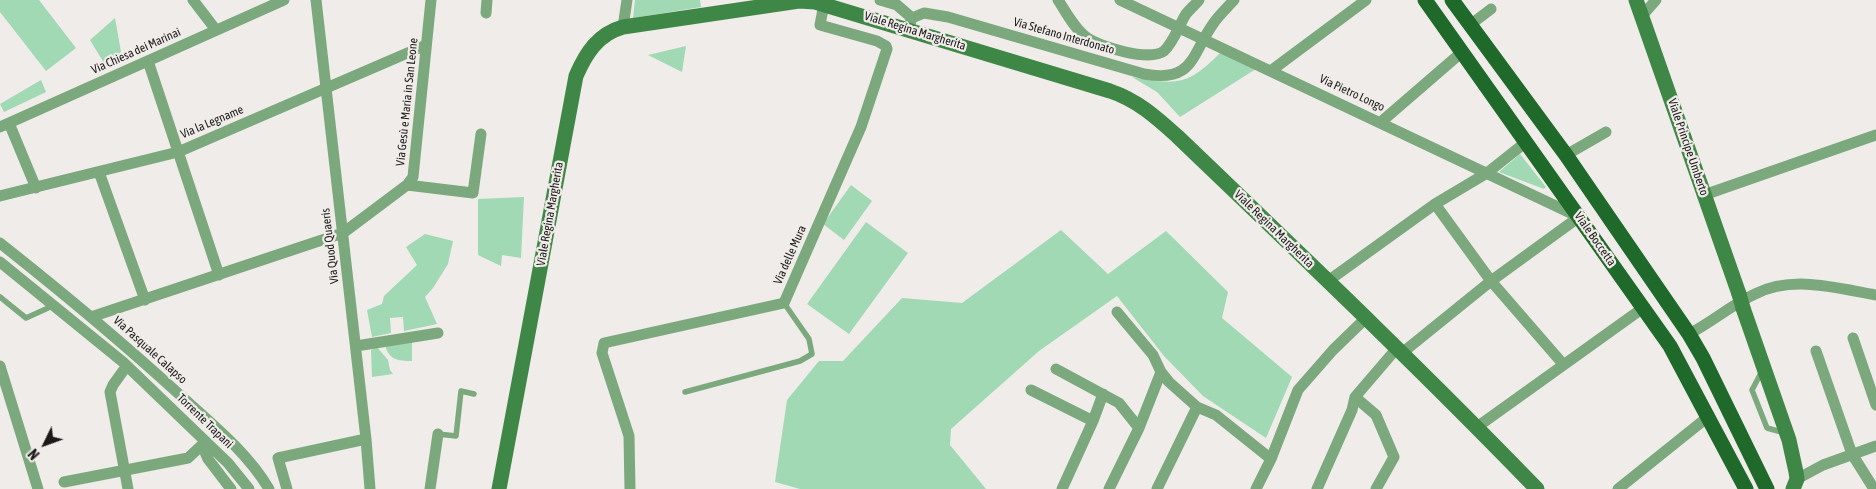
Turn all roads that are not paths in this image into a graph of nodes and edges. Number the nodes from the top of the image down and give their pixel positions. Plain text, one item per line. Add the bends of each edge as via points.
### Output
1 (192, 0) edge
2 (284, 0) edge
3 (316, 0) edge
4 (431, 0) edge
5 (487, 0) edge
6 (627, 0) edge
7 (880, 0) edge
8 (1058, 0) edge
9 (1120, 0) edge
10 (1199, 0) edge
11 (1234, 0) edge
12 (1366, 0) edge
13 (1425, 0) edge
14 (1452, 0) edge
15 (1636, 0) edge
16 (1656, 0) edge
17 (799, 1) edge
18 (824, 4) junction
19 (1491, 9) dead end
20 (486, 13) dead end
21 (1642, 16) junction
22 (910, 24) junction
23 (1470, 25) junction
24 (623, 27) junction
25 (1179, 27) junction
26 (216, 30) junction
27 (1204, 39) junction
28 (426, 45) junction
29 (1462, 52) junction
30 (148, 61) junction
31 (1272, 70) junction
32 (326, 88) junction
33 (1381, 122) junction
34 (4, 125) edge
35 (1606, 132) dead end
36 (481, 134) dead end
37 (1876, 135) edge
38 (1526, 142) junction
39 (178, 152) junction
40 (1566, 155) junction
41 (99, 172) junction
42 (1487, 173) junction
43 (407, 185) junction
44 (36, 188) junction
45 (1704, 195) junction
46 (0, 196) edge
47 (1435, 204) junction
48 (1579, 217) junction
49 (343, 233) junction
50 (0, 243) edge
51 (0, 262) edge
52 (0, 270) edge
53 (219, 275) junction
54 (1491, 280) junction
55 (1328, 281) junction
56 (1876, 295) edge
57 (0, 297) edge
58 (145, 300) junction
59 (784, 303) junction
60 (48, 308) junction
61 (1643, 308) junction
62 (1117, 312) dead end
63 (92, 317) junction
64 (1366, 318) junction
65 (438, 333) dead end
66 (1689, 334) junction
67 (1853, 338) dead end
68 (356, 346) junction
69 (1399, 351) junction
70 (1816, 351) dead end
71 (1563, 364) junction
72 (0, 366) edge
73 (1056, 369) dead end
74 (123, 371) junction
75 (1161, 372) junction
76 (1031, 390) dead end
77 (685, 392) dead end
78 (474, 394) dead end
79 (1102, 394) junction
80 (1355, 397) junction
81 (1876, 405) edge
82 (1197, 407) junction
83 (1709, 416) junction
84 (1093, 421) junction
85 (1477, 427) junction
86 (1139, 428) junction
87 (438, 434) joint
88 (366, 439) junction
89 (202, 445) junction
90 (1876, 446) edge
91 (1852, 454) junction
92 (1271, 459) junction
93 (124, 471) junction
94 (64, 482) dead end
95 (1795, 484) edge
96 (38, 489) edge
97 (128, 489) edge
98 (231, 489) edge
99 (241, 489) edge
100 (249, 489) edge
101 (269, 489) edge
102 (287, 489) edge
103 (370, 489) edge
104 (430, 489) edge
105 (499, 489) edge
106 (630, 489) edge
107 (1062, 489) edge
108 (1109, 489) edge
109 (1157, 489) edge
110 (1256, 489) edge
111 (1317, 489) edge
112 (1376, 489) edge
113 (1537, 489) edge
114 (1618, 489) edge
115 (1746, 489) edge
116 (1767, 489) edge
117 (1874, 489) edge

1 - 26 street
2 - 26 street, Via Chiesa dei Marinai
3 - 32 street, Via Quod Quaeris
4 - 28 street, Via Gesù e Maria in San Leone
5 - 20 street
6 - 24 street
7 - 22 street via 897,5
8 - 25 street via 1086,37 1128,52 1159,54 1167,48
9 - 25 street, Via Pietro Longo
10 - 25 street
11 - 27 street, Via Stefano Interdonato via 1212,24
12 - 31 street
13 - 29 main road, Viale Boccetta
14 - 23 main road, Viale Boccetta
15 - 21 main road, Viale Principe Umberto
16 - 21 street
17 - 18 main road, Viale Regina Margherita
17 - 24 main road, Viale Regina Margherita
18 - 22 main road, Viale Regina Margherita
18 - 59 street, Via delle Mura via 820,24 878,41 886,46 887,53 861,127
19 - 23 street
21 - 45 main road, Viale Principe Umberto
22 - 27 street, Via Stefano Interdonato via 924,13 948,17 1155,76 1171,75 1181,70 1196,56
22 - 55 main road, Viale Regina Margherita via 1110,90 1134,101 1156,117
23 - 40 main road, Viale Boccetta
24 - 105 main road, Viale Regina Margherita via 598,40 581,63 576,76
25 - 27 street, Via Pietro Longo
26 - 30 street, Via Chiesa dei Marinai
27 - 31 street, Via Pietro Longo
28 - 32 street, Via la Legname
28 - 43 street, Via Gesù e Maria in San Leone via 413,177
29 - 33 street
29 - 38 main road, Viale Boccetta
30 - 34 street, Via Chiesa dei Marinai
30 - 39 street
31 - 33 street, Via Pietro Longo
32 - 39 street, Via la Legname
32 - 49 street, Via Quod Quaeris
33 - 42 street, Via Pietro Longo
34 - 44 street
35 - 40 street
36 - 43 street via 473,193
37 - 45 street
38 - 42 street
38 - 48 main road, Viale Boccetta
39 - 41 street, Via la Legname
39 - 53 street
40 - 66 main road, Viale Boccetta
41 - 44 street, Via la Legname
41 - 58 street
42 - 47 street
42 - 48 street, Via Pietro Longo
43 - 49 street, Via Gesù e Maria in San Leone
44 - 46 street, Via la Legname
45 - 95 main road, Viale Principe Umberto via 1787,433 1795,461
47 - 54 street
47 - 55 street
48 - 54 street
48 - 61 main road, Viale Boccetta
49 - 53 street, Via Gesù e Maria in San Leone
49 - 68 street, Via Quod Quaeris
50 - 63 street, Via Pasquale Calapso
51 - 100 street, Torrente Trapani via 123,362 228,463
52 - 60 street
53 - 58 street, Via Gesù e Maria in San Leone
54 - 69 street
54 - 71 street
55 - 64 main road, Viale Regina Margherita
56 - 66 street via 1817,285 1784,285 1755,293
57 - 60 lane via 26,318
58 - 63 street, Via Gesù e Maria in San Leone
59 - 77 lane via 809,339 812,354
59 - 106 street, Via delle Mura via 604,343 602,353 629,436
60 - 74 street
61 - 71 street
61 - 83 main road, Viale Boccetta via 1670,346
62 - 75 street via 1153,355
63 - 101 street, Via Pasquale Calapso via 250,462
64 - 69 main road, Viale Regina Margherita
64 - 92 street via 1332,350 1298,390
65 - 68 street
66 - 116 main road, Viale Boccetta
67 - 81 street
68 - 88 street, Via Quod Quaeris
69 - 80 street
69 - 85 main road, Viale Regina Margherita
70 - 91 street
71 - 85 street
72 - 96 street
73 - 79 street
74 - 89 street
74 - 93 street via 110,392
75 - 82 street
75 - 86 street
76 - 84 street
78 - 87 lane via 461,391 456,436
79 - 84 street
79 - 86 street via 1119,403
80 - 111 street
80 - 112 street via 1376,415 1394,458
82 - 92 street via 1216,415
82 - 109 street
83 - 114 street
83 - 115 main road, Viale Boccetta
84 - 107 street
85 - 113 main road, Viale Regina Margherita
86 - 108 street
87 - 104 street
88 - 102 street via 278,458
88 - 103 street, Via Quod Quaeris
89 - 93 street via 188,458
89 - 98 street via 208,459
89 - 99 street
90 - 91 street
91 - 95 street via 1822,465
91 - 117 street
92 - 110 street
93 - 94 street
93 - 97 street

